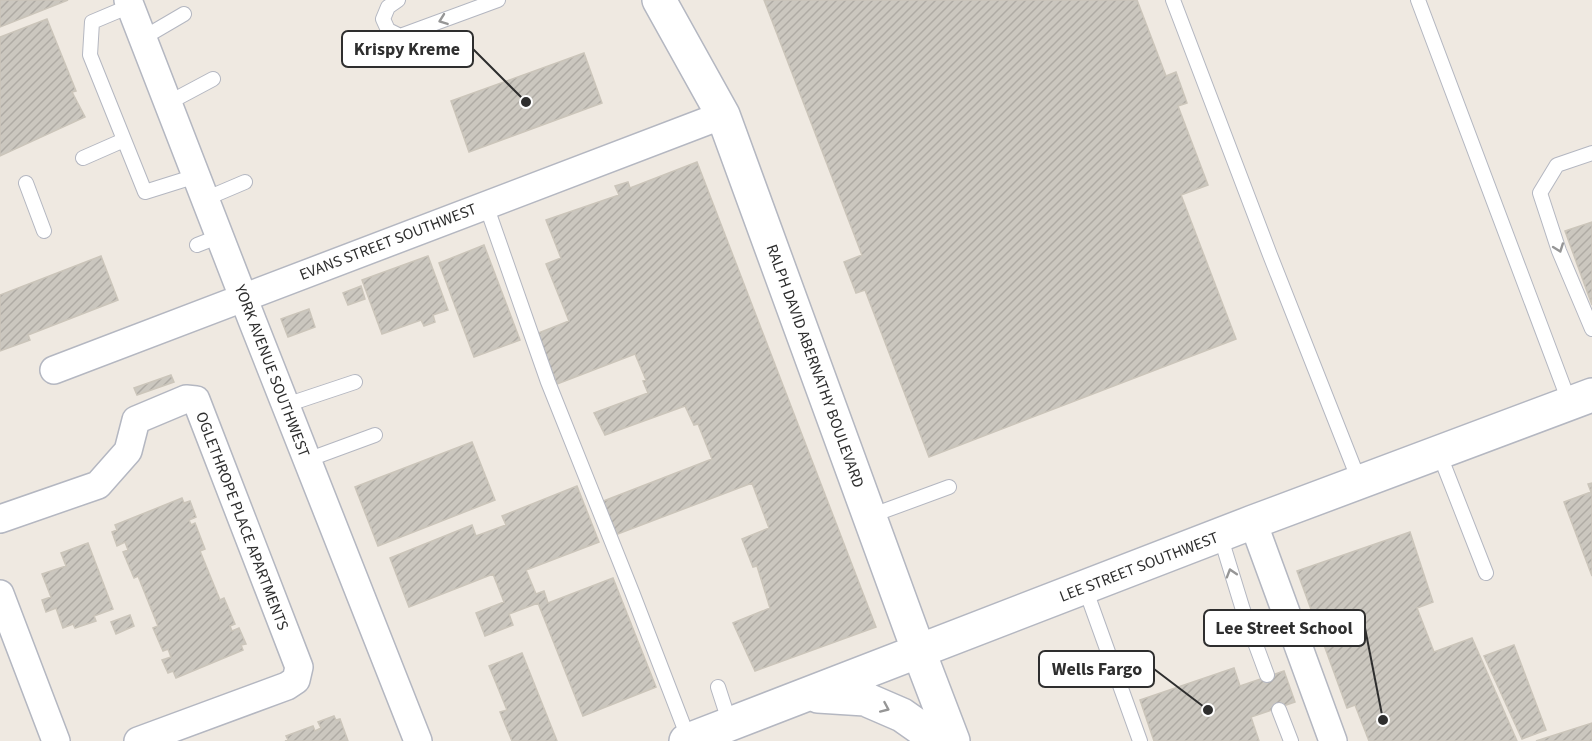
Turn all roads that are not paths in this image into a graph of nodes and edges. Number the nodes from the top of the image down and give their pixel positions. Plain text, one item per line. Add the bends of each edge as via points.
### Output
1 (498, 0) edge
2 (659, 0) edge
3 (1173, 0) edge
4 (1418, 0) edge
5 (389, 2) edge
6 (129, 3) edge
7 (184, 14) dead end
8 (143, 38) junction
9 (213, 80) dead end
10 (168, 103) junction
11 (723, 115) junction
12 (124, 140) junction
13 (1592, 153) edge
14 (83, 158) dead end
15 (245, 182) dead end
16 (26, 183) dead end
17 (201, 188) junction
18 (486, 205) junction
19 (44, 231) dead end
20 (243, 298) junction
21 (1592, 329) edge
22 (54, 370) dead end
23 (355, 382) dead end
24 (1581, 400) edge
25 (286, 405) junction
26 (375, 435) dead end
27 (1439, 453) junction
28 (307, 460) junction
29 (1360, 483) junction
30 (949, 487) dead end
31 (870, 516) junction
32 (0, 519) edge
33 (1254, 522) junction
34 (1220, 535) junction
35 (1486, 573) dead end
36 (1085, 588) junction
37 (0, 594) edge
38 (6, 630) edge
39 (919, 652) junction
40 (1267, 675) dead end
41 (718, 687) dead end
42 (807, 695) junction
43 (1279, 710) dead end
44 (729, 724) junction
45 (687, 740) edge
46 (56, 741) edge
47 (138, 741) edge
48 (418, 741) edge
49 (939, 741) edge
50 (953, 741) edge
51 (1140, 741) edge
52 (1291, 741) edge
53 (1333, 741) edge

1 -> 5 lane via 400,36 385,27 383,19
2 - 11 street, RALPH DAVID ABERNATHY BOULEVARD
3 - 29 lane
4 - 24 lane
6 - 8 street, YORK AVENUE SOUTHWEST
6 - 12 lane via 92,22 90,56
7 - 8 lane
8 - 10 street, YORK AVENUE SOUTHWEST
9 - 10 lane
10 - 17 street, YORK AVENUE SOUTHWEST
11 - 18 street, EVANS STREET SOUTHWEST
11 - 31 street, RALPH DAVID ABERNATHY BOULEVARD
12 - 14 lane
12 - 17 lane via 145,192
13 -> 21 lane via 1557,165 1540,193
15 - 17 lane
16 - 19 lane
17 - 20 street, YORK AVENUE SOUTHWEST via 208,240
18 - 20 street, EVANS STREET SOUTHWEST
18 - 45 lane via 548,382
20 - 22 street, EVANS STREET SOUTHWEST
20 - 25 street, YORK AVENUE SOUTHWEST
23 - 25 lane
24 - 27 street, LEE STREET SOUTHWEST
25 - 28 street, YORK AVENUE SOUTHWEST
26 - 28 lane
27 - 29 street, LEE STREET SOUTHWEST
27 - 35 lane
28 - 48 street, YORK AVENUE SOUTHWEST
29 - 33 street, LEE STREET SOUTHWEST
30 - 31 lane
31 - 39 street, RALPH DAVID ABERNATHY BOULEVARD
32 - 47 street, OGLETHROPE PLACE APARTMENTS via 98,485 128,451 136,420 186,399 196,400 299,667 296,680 288,686
33 - 34 street, LEE STREET SOUTHWEST
33 - 53 street
34 - 36 street, LEE STREET SOUTHWEST
40 -> 34 lane
36 - 39 street, LEE STREET SOUTHWEST
36 - 51 lane
37 - 38 street
38 - 46 street
39 - 42 street, LEE STREET SOUTHWEST
39 - 50 street, RALPH DAVID ABERNATHY BOULEVARD
41 - 44 lane
42 - 44 street, LEE STREET SOUTHWEST
42 -> 49 street via 865,699 902,715
43 - 52 lane
44 - 45 street, LEE STREET SOUTHWEST

